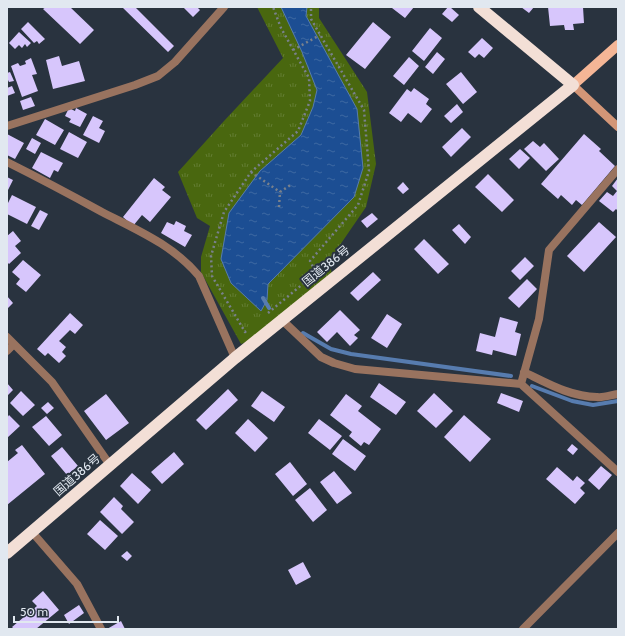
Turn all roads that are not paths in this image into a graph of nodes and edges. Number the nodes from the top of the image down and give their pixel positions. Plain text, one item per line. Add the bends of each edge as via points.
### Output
1 (224, 7) edge
2 (479, 7) edge
3 (618, 45) edge
4 (573, 85) junction
5 (7, 126) edge
6 (618, 127) edge
7 (7, 162) edge
8 (618, 169) edge
9 (282, 320) junction
10 (7, 337) edge
11 (14, 344) junction
12 (7, 351) edge
13 (235, 358) junction
14 (524, 372) junction
15 (520, 384) junction
16 (618, 394) edge
17 (110, 465) junction
18 (618, 472) edge
19 (32, 532) junction
20 (618, 533) edge
21 (7, 553) edge
22 (101, 629) edge
23 (523, 629) edge

1 - 5 street via 175,62 158,76
2 - 4 highway
3 - 4 main road
4 - 6 main road
4 - 9 highway, 国道386号
7 - 13 street via 149,235 178,255 198,276
8 - 14 street via 550,250 539,319
9 - 13 highway, 国道386号
9 - 15 street via 321,357 355,369
10 - 11 street
11 - 12 street
11 - 17 street via 52,382
13 - 17 highway, 国道386号
14 - 15 street
14 - 16 street via 575,394 597,398
15 - 18 street
17 - 19 highway, 国道386号
19 - 21 highway, 国道386号
19 - 22 street via 77,584
20 - 23 street

